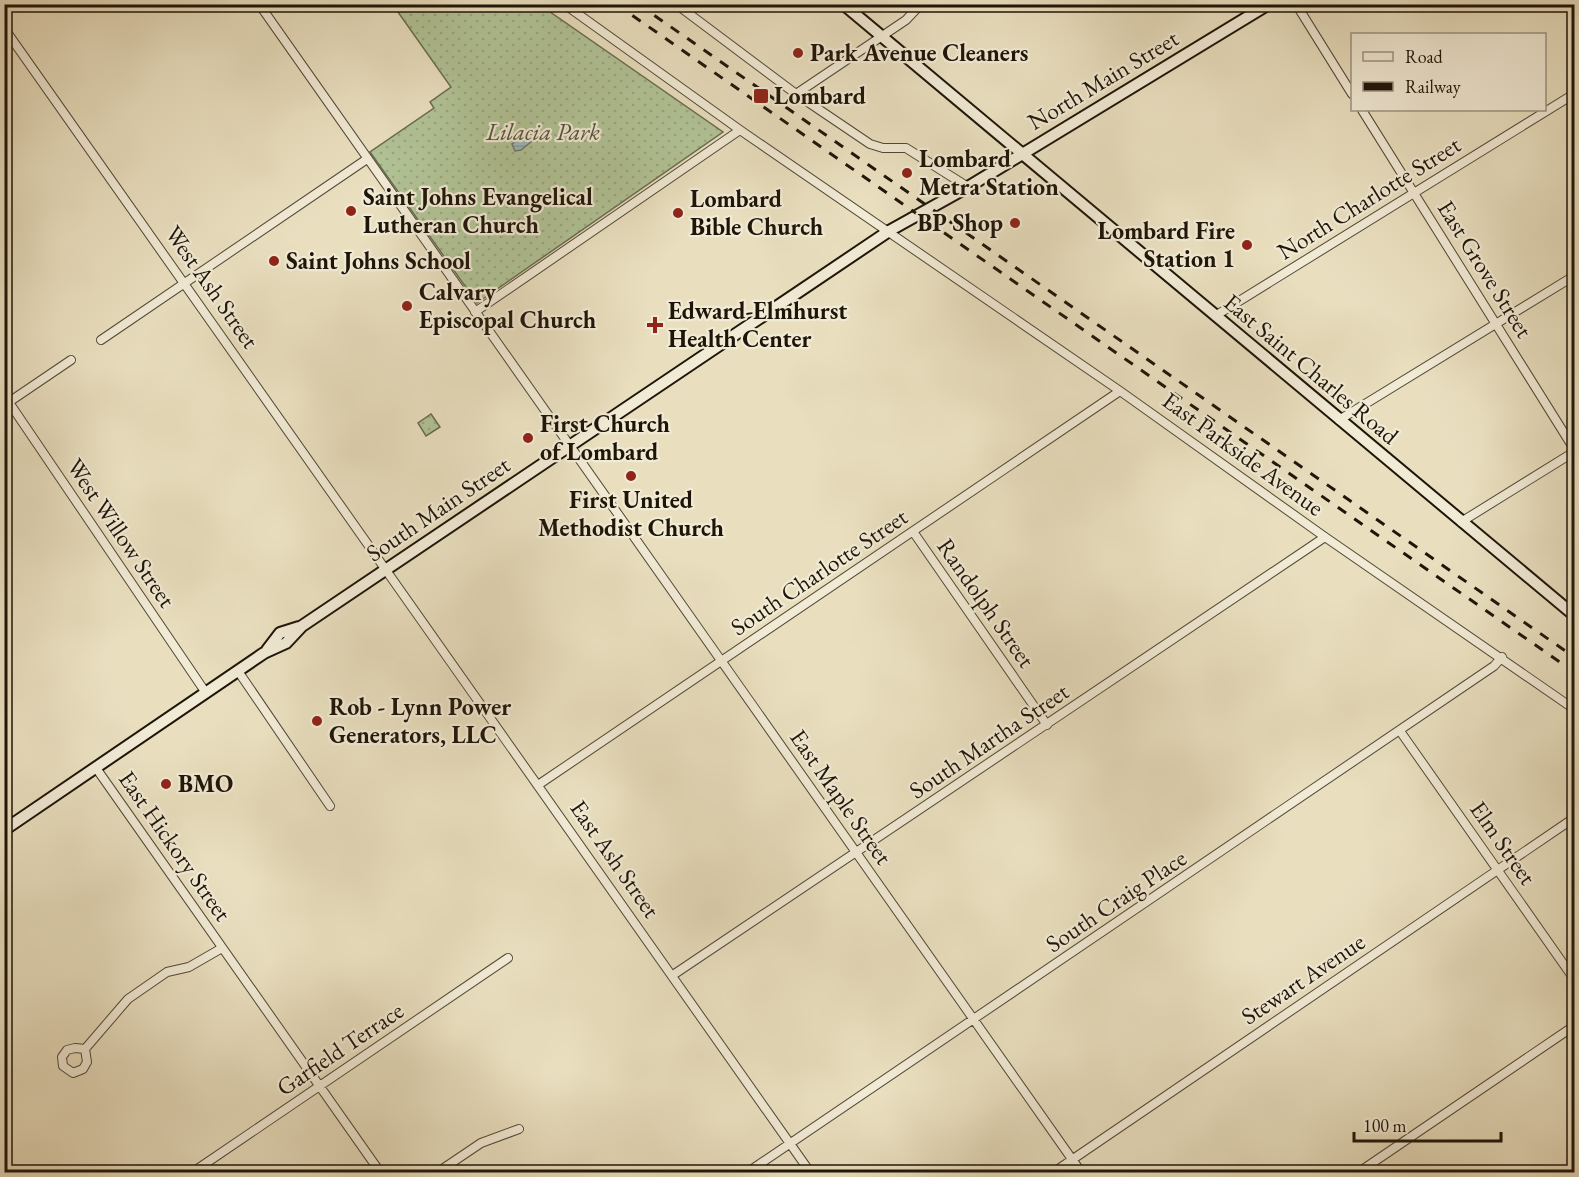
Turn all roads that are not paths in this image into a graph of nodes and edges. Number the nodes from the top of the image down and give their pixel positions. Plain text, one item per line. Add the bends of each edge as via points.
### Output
1 (12, 4) edge
2 (259, 4) edge
3 (564, 4) edge
4 (676, 4) edge
5 (843, 4) edge
6 (921, 4) edge
7 (1269, 4) edge
8 (1296, 4) edge
9 (4, 9) edge
10 (4, 28) edge
11 (881, 36) junction
12 (1351, 91) edge
13 (796, 94) junction
14 (1575, 94) edge
15 (1363, 111) edge
16 (740, 130) junction
17 (1021, 154) junction
18 (367, 159) junction
19 (968, 187) junction
20 (1415, 192) junction
21 (889, 231) junction
22 (1575, 276) edge
23 (185, 282) junction
24 (475, 312) junction
25 (1215, 316) junction
26 (1497, 323) junction
27 (101, 340) dead end
28 (71, 360) dead end
29 (1120, 391) junction
30 (7, 398) edge
31 (1339, 420) junction
32 (569, 445) junction
33 (1575, 451) edge
34 (1461, 522) junction
35 (914, 533) junction
36 (1325, 537) junction
37 (387, 570) junction
38 (1575, 615) edge
39 (1502, 657) junction
40 (722, 660) junction
41 (238, 671) junction
42 (206, 693) junction
43 (1575, 709) edge
44 (1047, 725) junction
45 (1400, 731) junction
46 (96, 768) junction
47 (538, 785) junction
48 (330, 806) dead end
49 (1575, 818) edge
50 (4, 830) edge
51 (857, 854) junction
52 (1498, 870) junction
53 (222, 948) junction
54 (508, 958) dead end
55 (673, 975) junction
56 (1575, 979) edge
57 (974, 1021) junction
58 (1575, 1026) edge
59 (85, 1049) dead end
60 (320, 1087) junction
61 (519, 1129) dead end
62 (790, 1144) junction
63 (1072, 1160) junction
64 (193, 1173) edge
65 (380, 1173) edge
66 (438, 1173) edge
67 (748, 1173) edge
68 (810, 1173) edge
69 (1054, 1173) edge
70 (1081, 1173) edge
71 (1359, 1173) edge

1 - 9 street
2 - 18 street, East Maple Street
3 - 16 street, East Parkside Avenue
4 - 13 street
5 - 11 main road, East Saint Charles Road
6 - 11 street via 906,20
7 - 17 main road, North Main Street
8 - 12 street
10 - 23 street, West Ash Street
11 - 13 street
11 - 17 main road, East Saint Charles Road
13 - 19 street via 870,144 906,148
14 - 20 street, North Charlotte Street
15 - 20 street, East Grove Street
16 - 21 street, East Parkside Avenue
16 - 24 street
17 - 19 main road, South Main Street
17 - 25 main road, East Saint Charles Road
18 - 23 street
18 - 24 street, East Maple Street
19 - 21 main road, South Main Street
20 - 25 street, North Charlotte Street
20 - 26 street, East Grove Street
21 - 29 street, East Parkside Avenue
21 - 32 main road, South Main Street
22 - 26 street
23 - 27 street
23 - 37 street, West Ash Street
24 - 32 street, East Maple Street
25 - 31 main road, East Saint Charles Road
26 - 31 street
26 - 33 street, East Grove Street
28 - 30 street
29 - 35 street, South Charlotte Street
29 - 36 street, East Parkside Avenue
30 - 42 street, West Willow Street
31 - 34 main road, East Saint Charles Road
32 - 37 main road, South Main Street
32 - 40 street, East Maple Street
33 - 34 street
34 - 38 main road, East Saint Charles Road
35 - 40 street, South Charlotte Street
35 - 44 street, Randolph Street
36 - 39 street, East Parkside Avenue
36 - 44 street, South Martha Street
37 - 41 main road, South Main Street via 302,626 286,643
37 - 47 street, East Ash Street
39 - 43 street, East Parkside Avenue
39 - 45 street, South Craig Place
40 - 47 street, South Charlotte Street
40 - 51 street, East Maple Street
41 - 42 main road, South Main Street
41 - 48 street
42 - 46 main road, South Main Street
44 - 51 street, South Martha Street
45 - 52 street, Elm Street
45 - 57 street, South Craig Place
46 - 50 main road, South Main Street
46 - 53 street, East Hickory Street
47 - 55 street, East Ash Street
49 - 52 street, Stewart Avenue
51 - 55 street, South Martha Street
51 - 57 street, East Maple Street
52 - 56 street, Elm Street
52 - 63 street, Stewart Avenue
53 - 59 street, East Hickory Street via 189,967 167,972 128,999
53 - 60 street, East Hickory Street
54 - 60 street, Garfield Terrace
55 - 62 street, East Ash Street
57 - 62 street, South Craig Place
57 - 63 street, East Maple Street
58 - 71 street
60 - 64 street, Garfield Terrace
60 - 65 street, East Hickory Street
61 - 66 street via 481,1143
62 - 67 street, South Craig Place
62 - 68 street, East Ash Street
63 - 69 street, Stewart Avenue
63 - 70 street, East Maple Street

